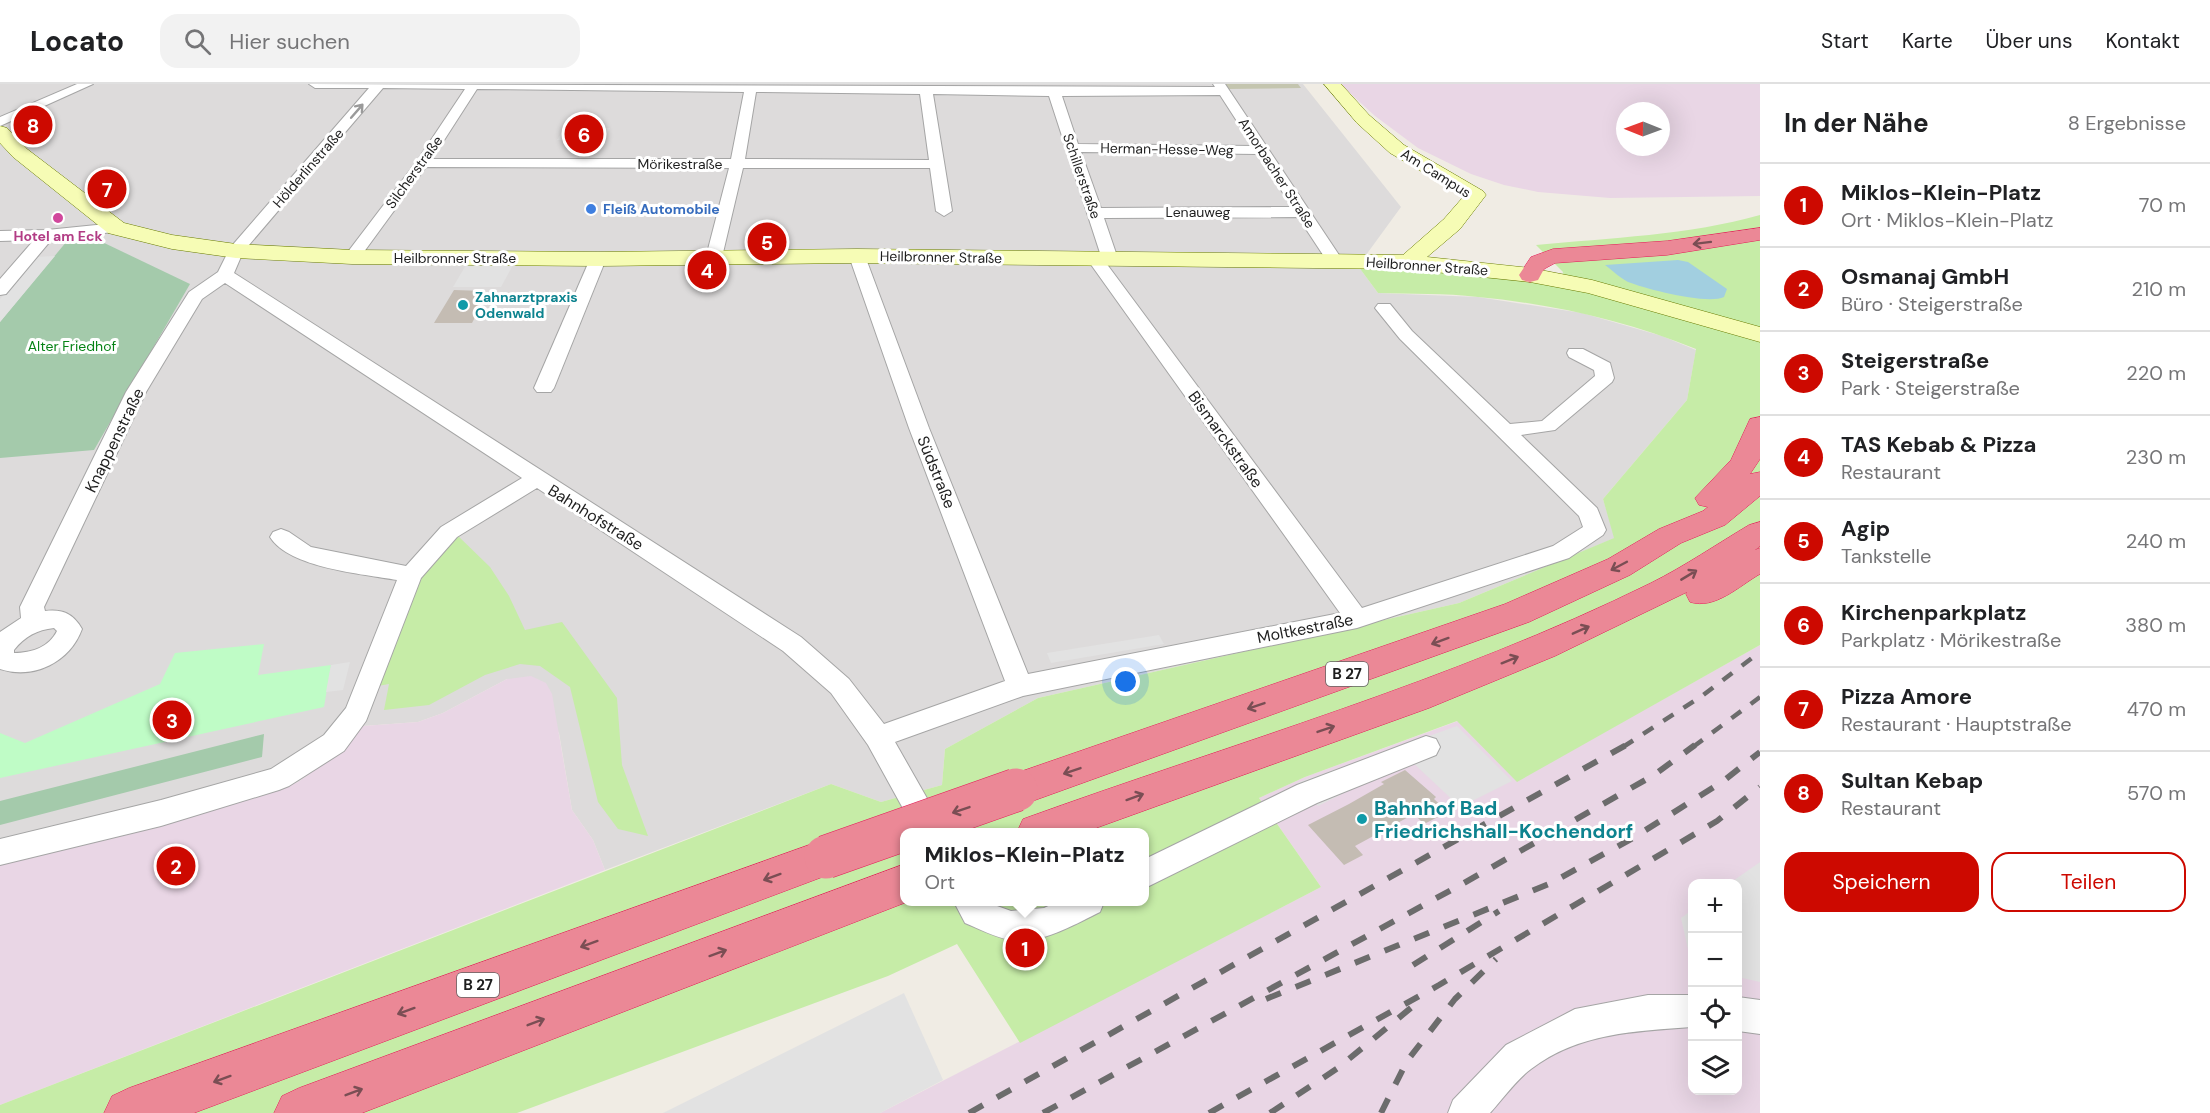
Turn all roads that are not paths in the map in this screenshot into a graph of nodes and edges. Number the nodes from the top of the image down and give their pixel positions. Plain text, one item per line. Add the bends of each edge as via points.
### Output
1 (87, 84) edge
2 (315, 84) edge
3 (1332, 84) edge
4 (379, 85) edge
5 (593, 85) edge
6 (473, 86) junction
7 (664, 86) edge
8 (800, 86) edge
9 (953, 87) edge
10 (751, 88) junction
11 (1221, 88) edge
12 (926, 91) junction
13 (1054, 92) junction
14 (0, 122) edge
15 (0, 132) edge
16 (1072, 148) junction
17 (1262, 150) junction
18 (422, 163) junction
19 (737, 164) junction
20 (938, 164) junction
21 (944, 210) dead end
22 (1302, 212) junction
23 (1095, 213) junction
24 (116, 228) junction
25 (1760, 234) edge
26 (47, 235) junction
27 (0, 237) edge
28 (236, 251) junction
29 (857, 256) junction
30 (352, 257) junction
31 (714, 257) junction
32 (598, 259) junction
33 (1102, 259) junction
34 (1335, 261) junction
35 (1409, 262) junction
36 (225, 275) junction
37 (1530, 275) junction
38 (0, 290) edge
39 (1625, 296) junction
40 (1384, 308) dead end
41 (1760, 310) edge
42 (1760, 335) edge
43 (1576, 353) dead end
44 (544, 388) dead end
45 (1760, 425) edge
46 (1506, 431) junction
47 (536, 479) junction
48 (1760, 481) edge
49 (1760, 532) edge
50 (281, 537) dead end
51 (1670, 537) junction
52 (1760, 559) edge
53 (411, 575) junction
54 (1619, 613) junction
55 (1357, 619) junction
56 (34, 622) dead end
57 (1020, 686) junction
58 (878, 737) junction
59 (1426, 747) dead end
60 (908, 828) edge
61 (929, 828) edge
62 (1049, 828) edge
63 (900, 831) edge
64 (0, 852) edge
65 (1149, 872) edge
66 (900, 884) edge
67 (1081, 906) edge
68 (973, 907) edge
69 (1688, 1011) edge
70 (1742, 1015) edge
71 (1760, 1017) edge
72 (129, 1113) edge
73 (299, 1113) edge
74 (1466, 1113) edge

1 - 14 street
2 - 4 street
3 - 35 main road, Am Campus via 1397,149 1476,195 1452,224
4 - 6 street
28 -> 4 street, Hölderlinstraße
5 - 6 street
5 - 7 street
6 - 18 street, Silcherstraße
7 - 10 street
8 - 10 street
8 - 12 street
9 - 12 street
9 - 13 street
10 - 19 street
11 - 13 street
11 - 17 street, Amorbacher Straße
12 - 20 street
13 - 16 street, Schillerstraße
15 - 24 main road via 20,153
16 - 17 street, Herman-Hesse-Weg
16 - 23 street, Schillerstraße
17 - 22 street, Amorbacher Straße
18 - 19 street, Mörikestraße
18 - 30 street, Silcherstraße
19 - 20 street, Mörikestraße
19 - 31 street
20 - 21 street
22 - 23 street, Lenauweg
22 - 34 street, Amorbacher Straße
23 - 33 street, Schillerstraße
24 - 26 street
24 - 28 main road, Heilbronner Straße via 172,242
25 -> 37 highway via 1667,248 1553,256 1533,266
26 - 27 street
26 - 38 street
28 - 30 main road, Heilbronner Straße
28 - 36 street
29 - 31 main road, Heilbronner Straße
29 - 33 main road, Heilbronner Straße
29 - 57 street, Südstraße
30 - 32 main road, Heilbronner Straße
31 - 32 main road, Heilbronner Straße
32 - 44 street
33 - 34 main road, Heilbronner Straße
33 - 55 street, Bismarckstraße
34 - 35 main road, Heilbronner Straße
35 - 37 main road, Heilbronner Straße
36 - 47 street, Bahnhofstraße
36 - 56 street, Knappenstraße via 195,296 136,392 32,607
37 - 39 main road, Heilbronner Straße
39 - 41 main road via 1707,315 1740,316
39 - 42 main road, Heilbronner Straße
40 - 46 street, Moltkestraße
43 - 46 street via 1603,367 1605,378 1548,426
45 - 51 highway via 1752,450 1731,481 1697,508
46 - 55 street, Moltkestraße via 1589,513 1595,530 1561,552
47 - 53 street via 449,532
47 - 58 street, Bahnhofstraße via 792,644 840,686
48 - 51 highway, B 27 via 1714,518
54 -> 49 highway
50 - 53 street via 304,554
51 -> 60 highway, B 27, bridge via 1619,567 1517,612
52 - 54 highway via 1690,600
53 - 64 street via 357,713 334,743 279,778 161,813
62 -> 54 highway via 1416,698
55 - 57 street, Moltkestraße
57 - 58 street, Moltkestraße
58 - 61 street, Bahnhofstraße
59 - 65 street via 1308,794
63 -> 72 highway, B 27, bridge
73 -> 66 highway
67 - 68 street via 1047,922 1011,926
69 - 74 street via 1648,1012 1575,1026 1518,1057
70 - 71 street

